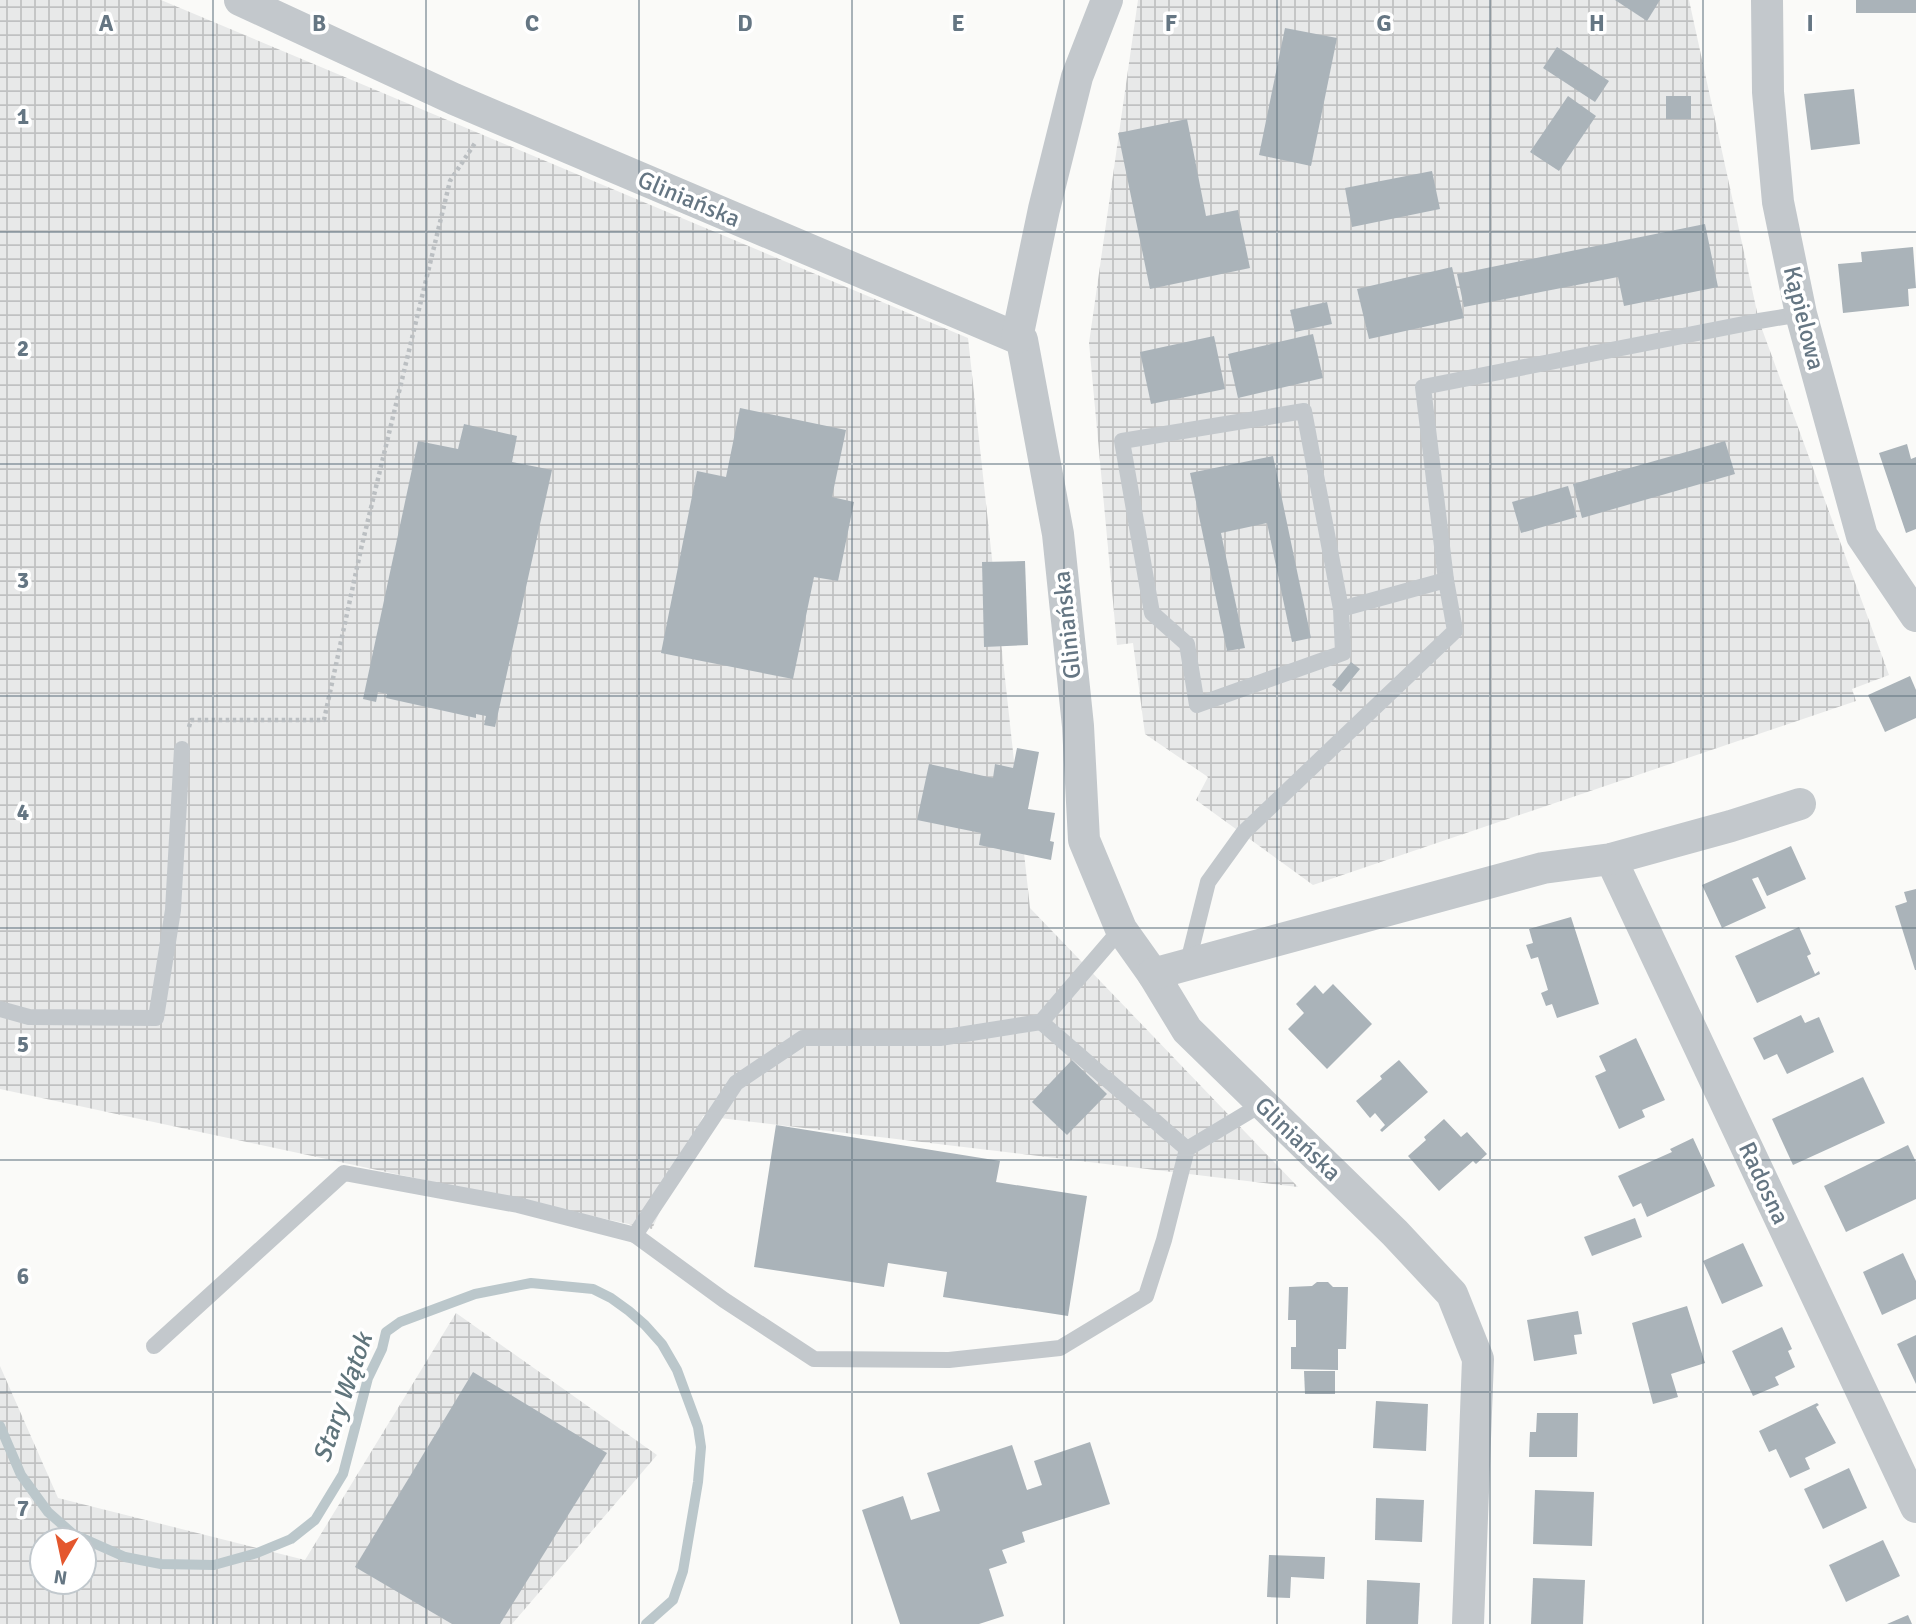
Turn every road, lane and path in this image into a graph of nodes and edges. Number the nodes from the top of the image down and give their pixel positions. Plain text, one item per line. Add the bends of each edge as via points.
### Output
1 (240, 0) edge
2 (1107, 0) edge
3 (1767, 0) edge
4 (493, 116) junction
5 (1801, 314) junction
6 (1017, 338) junction
7 (1446, 580) junction
8 (1341, 609) junction
9 (1916, 616) edge
10 (182, 749) joint
11 (1800, 804) dead end
12 (1612, 859) junction
13 (1121, 929) junction
14 (1187, 966) junction
15 (1153, 974) junction
16 (0, 1009) edge
17 (1041, 1022) junction
18 (1262, 1104) junction
19 (1187, 1149) junction
20 (635, 1235) junction
21 (154, 1346) dead end
22 (1916, 1507) edge
23 (1468, 1624) edge

1 - 4 street, Gliniańska
2 - 6 street via 1077,77
3 - 5 street, Kąpielowa via 1768,92 1778,202
4 - 6 street, Gliniańska
4 - 10 path via 450,181 360,549 324,720 191,720
5 - 7 lane via 1423,387
5 - 9 street, Kąpielowa via 1862,536
6 - 13 street, Gliniańska via 1022,340 1058,534 1078,726 1084,840
7 - 8 lane
7 - 14 lane via 1455,631 1244,832 1208,881
8 - 8 lane via 1304,411 1122,441 1152,613 1187,644 1198,705 1343,653
10 - 16 lane via 173,910 156,1018 29,1017
11 - 12 street
12 - 14 street via 1543,868
12 - 22 street, Radosna
13 - 15 street, Gliniańska
13 - 17 lane
14 - 15 street
15 - 18 street, Gliniańska via 1186,1030
17 - 19 lane
17 - 20 lane via 940,1038 803,1038 736,1083
18 - 19 lane
18 - 23 street, Gliniańska via 1395,1233 1457,1305 1478,1359
19 - 20 lane via 1146,1296 1060,1348 949,1360 814,1359
20 - 21 lane via 519,1205 344,1173

